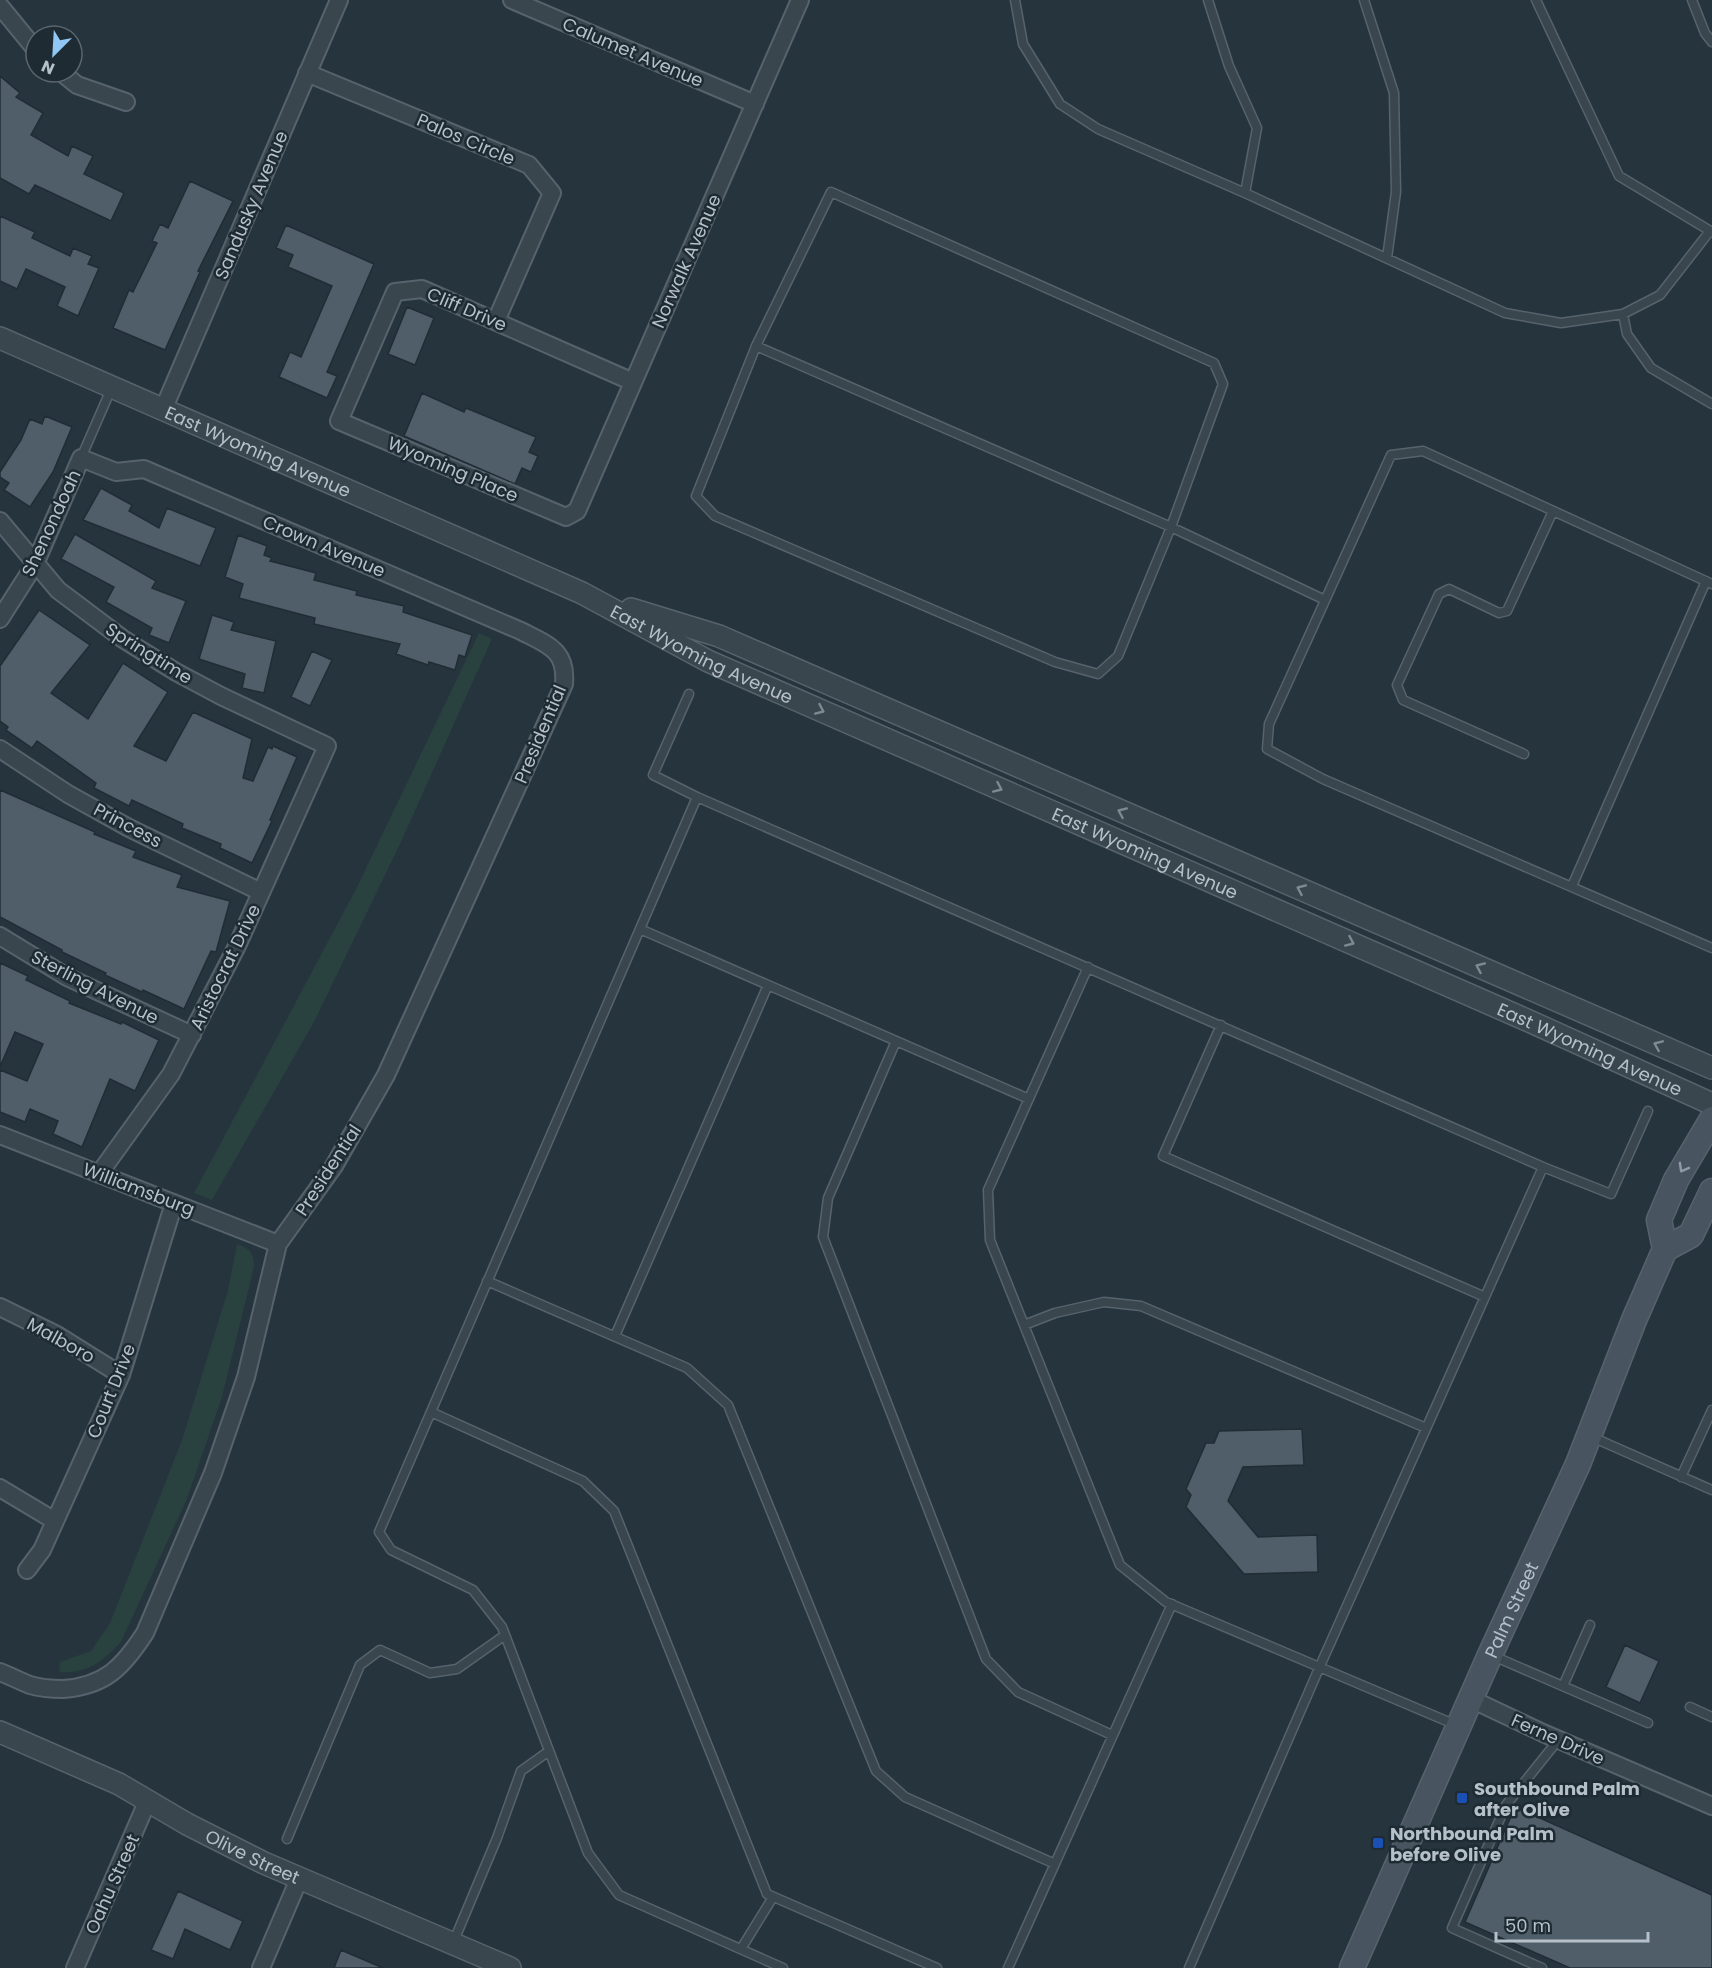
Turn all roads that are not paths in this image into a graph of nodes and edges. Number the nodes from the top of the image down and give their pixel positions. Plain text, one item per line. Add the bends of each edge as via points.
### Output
1 (339, 0) edge
2 (512, 0) edge
3 (800, 0) edge
4 (1015, 0) edge
5 (1208, 0) edge
6 (1364, 0) edge
7 (1536, 0) edge
8 (1692, 0) edge
9 (0, 6) edge
10 (24, 35) edge
11 (1712, 42) edge
12 (307, 73) junction
13 (75, 84) edge
14 (126, 102) dead end
15 (754, 104) junction
16 (1245, 193) junction
17 (1711, 232) edge
18 (1387, 258) junction
19 (1623, 314) junction
20 (496, 321) junction
21 (0, 338) edge
22 (756, 346) junction
23 (633, 382) junction
24 (112, 387) junction
25 (1712, 404) edge
26 (163, 410) junction
27 (339, 421) joint
28 (81, 458) junction
29 (1553, 511) junction
30 (566, 517) joint
31 (0, 521) edge
32 (1171, 527) junction
33 (35, 564) junction
34 (1709, 582) edge
35 (582, 593) junction
36 (1325, 600) junction
37 (0, 619) edge
38 (560, 656) joint
39 (689, 694) dead end
40 (327, 746) joint
41 (0, 749) edge
42 (1524, 754) dead end
43 (697, 797) junction
44 (1572, 886) junction
45 (261, 892) junction
46 (640, 929) junction
47 (0, 936) edge
48 (1712, 948) edge
49 (1088, 967) junction
50 (768, 985) junction
51 (1221, 1025) junction
52 (192, 1035) junction
53 (896, 1041) junction
54 (1712, 1068) edge
55 (1029, 1099) junction
56 (1712, 1104) edge
57 (1648, 1111) dead end
58 (1712, 1119) edge
59 (0, 1135) edge
60 (1543, 1167) junction
61 (99, 1174) junction
62 (1711, 1195) edge
63 (174, 1203) junction
64 (278, 1244) junction
65 (1665, 1249) junction
66 (487, 1281) junction
67 (1485, 1296) junction
68 (0, 1307) edge
69 (1024, 1326) junction
70 (615, 1336) junction
71 (121, 1375) junction
72 (1712, 1410) edge
73 (431, 1412) junction
74 (1426, 1428) junction
75 (1589, 1436) junction
76 (1682, 1477) junction
77 (0, 1488) edge
78 (1712, 1490) edge
79 (55, 1521) junction
80 (27, 1570) dead end
81 (1172, 1604) junction
82 (1590, 1625) dead end
83 (505, 1635) junction
84 (1490, 1655) junction
85 (1320, 1666) junction
86 (0, 1672) edge
87 (1563, 1686) junction
88 (1471, 1699) junction
89 (1690, 1707) dead end
90 (1712, 1717) edge
91 (1648, 1723) dead end
92 (1459, 1726) junction
93 (0, 1732) edge
94 (1112, 1735) junction
95 (1559, 1739) junction
96 (549, 1751) junction
97 (148, 1800) junction
98 (1712, 1806) edge
99 (287, 1839) dead end
100 (1055, 1864) junction
101 (299, 1879) junction
102 (773, 1897) junction
103 (453, 1944) junction
104 (741, 1949) junction
105 (75, 1968) edge
106 (261, 1968) edge
107 (510, 1968) edge
108 (783, 1968) edge
109 (937, 1968) edge
110 (1008, 1968) edge
111 (1189, 1968) edge
112 (1352, 1968) edge
113 (1542, 1968) edge

1 - 12 street, Sandusky Avenue
2 - 15 street, Calumet Avenue
3 - 15 street, Norwalk Avenue
4 - 16 lane via 1023,44 1060,104 1098,129
5 - 16 lane via 1229,66 1257,128
6 - 18 lane via 1394,93 1396,192
7 - 17 lane via 1619,176
8 - 11 lane
9 - 10 street
12 - 20 street, Palos Circle via 529,165 552,194
12 - 26 street, Sandusky Avenue
13 - 14 street
15 - 23 street, Norwalk Avenue
16 - 18 lane
17 - 19 lane via 1660,295
18 - 19 lane via 1505,312 1561,323
19 - 25 lane via 1627,334 1651,368
20 - 23 street, Cliff Drive
20 - 27 street, Cliff Drive via 422,289 395,292
21 - 24 street, East Wyoming Avenue
22 - 32 lane
22 - 32 lane via 831,192 1214,363 1223,384
22 - 32 lane via 696,496 715,516 726,521 1055,662 1098,674 1118,656
23 - 30 street, Norwalk Avenue via 578,511
24 - 26 street, East Wyoming Avenue
24 - 28 lane
26 - 35 street, East Wyoming Avenue
27 - 30 street, Wyoming Place
28 - 33 street, Shenondoah
28 - 38 street, Crown Avenue via 116,472 144,469 521,631
29 - 34 lane
29 - 36 lane via 1423,451 1391,455
29 - 42 lane via 1507,611 1499,613 1449,589 1439,594 1397,685 1402,700
31 - 33 street, Springtime
32 - 36 lane
33 - 37 street, Shenondoah
33 - 40 street, Springtime via 58,590 150,656 221,696
34 - 44 lane
54 -> 35 street, East Wyoming Avenue via 719,636
35 -> 56 street, East Wyoming Avenue via 708,661
36 - 44 lane via 1269,724 1267,749 1323,779
38 - 64 street, Presidential via 564,684 386,1075 334,1166
39 - 43 lane via 653,775
40 - 45 street, Aristocrat Drive
41 - 45 street, Princess via 129,828
43 - 46 lane
43 - 49 lane
44 - 48 lane
45 - 52 street, Aristocrat Drive
46 - 50 lane
46 - 66 lane
47 - 52 street, Sterling Avenue via 67,977
49 - 51 lane
49 - 55 lane
50 - 53 lane
50 - 70 lane
51 - 60 lane
51 - 67 lane via 1163,1156
52 - 61 street, Aristocrat Drive via 171,1074
53 - 55 lane
53 - 94 lane via 828,1198 823,1237 986,1659 1018,1692
55 - 69 lane via 988,1190 990,1240
57 - 60 lane via 1611,1194
58 -> 65 main road via 1676,1180 1659,1220
59 - 61 street, Williamsburg
60 - 67 lane
61 - 63 street, Williamsburg
62 - 65 main road via 1691,1234
63 - 64 street, Williamsburg
63 - 71 street, Court Drive
64 - 86 street, Presidential via 246,1377 213,1473 145,1633 118,1667 98,1682 76,1688 32,1686
65 - 75 main road, Palm Street
66 - 70 lane
66 - 73 lane
67 - 74 lane
68 - 71 street, Malboro via 57,1335
69 - 74 lane via 1055,1313 1104,1302 1141,1306
69 - 81 lane via 1120,1565
70 - 100 lane via 687,1368 728,1405 876,1771 905,1797
71 - 79 street, Court Drive
72 - 76 lane
73 - 83 lane via 379,1532 391,1550 473,1590
73 - 102 lane via 583,1481 614,1511 766,1894
74 - 85 lane
75 - 76 lane
75 - 84 main road, Palm Street
76 - 78 lane
77 - 79 street
79 - 80 street, Court Drive via 42,1550
81 - 85 lane
81 - 94 lane
82 - 87 lane
83 - 96 lane
83 - 99 lane via 457,1669 430,1673 380,1650 360,1665
84 - 87 lane
84 - 88 main road, Palm Street
85 - 92 lane
85 - 111 lane
87 - 91 lane
88 - 92 main road, Palm Street
88 - 95 street, Ferne Drive
89 - 90 lane
92 - 112 main road, Palm Street
93 - 97 street, Olive Street
94 - 100 lane
95 - 98 street, Ferne Drive
95 - 113 lane via 1506,1805 1452,1928
96 - 103 lane via 521,1771
96 - 104 lane via 588,1853 619,1895
97 - 101 street, Olive Street via 215,1840
97 - 105 street, Oahu Street
100 - 110 lane
101 - 103 street, Olive Street
101 - 106 street
102 - 104 lane
102 - 109 lane
103 - 107 street, Olive Street
104 - 108 lane

